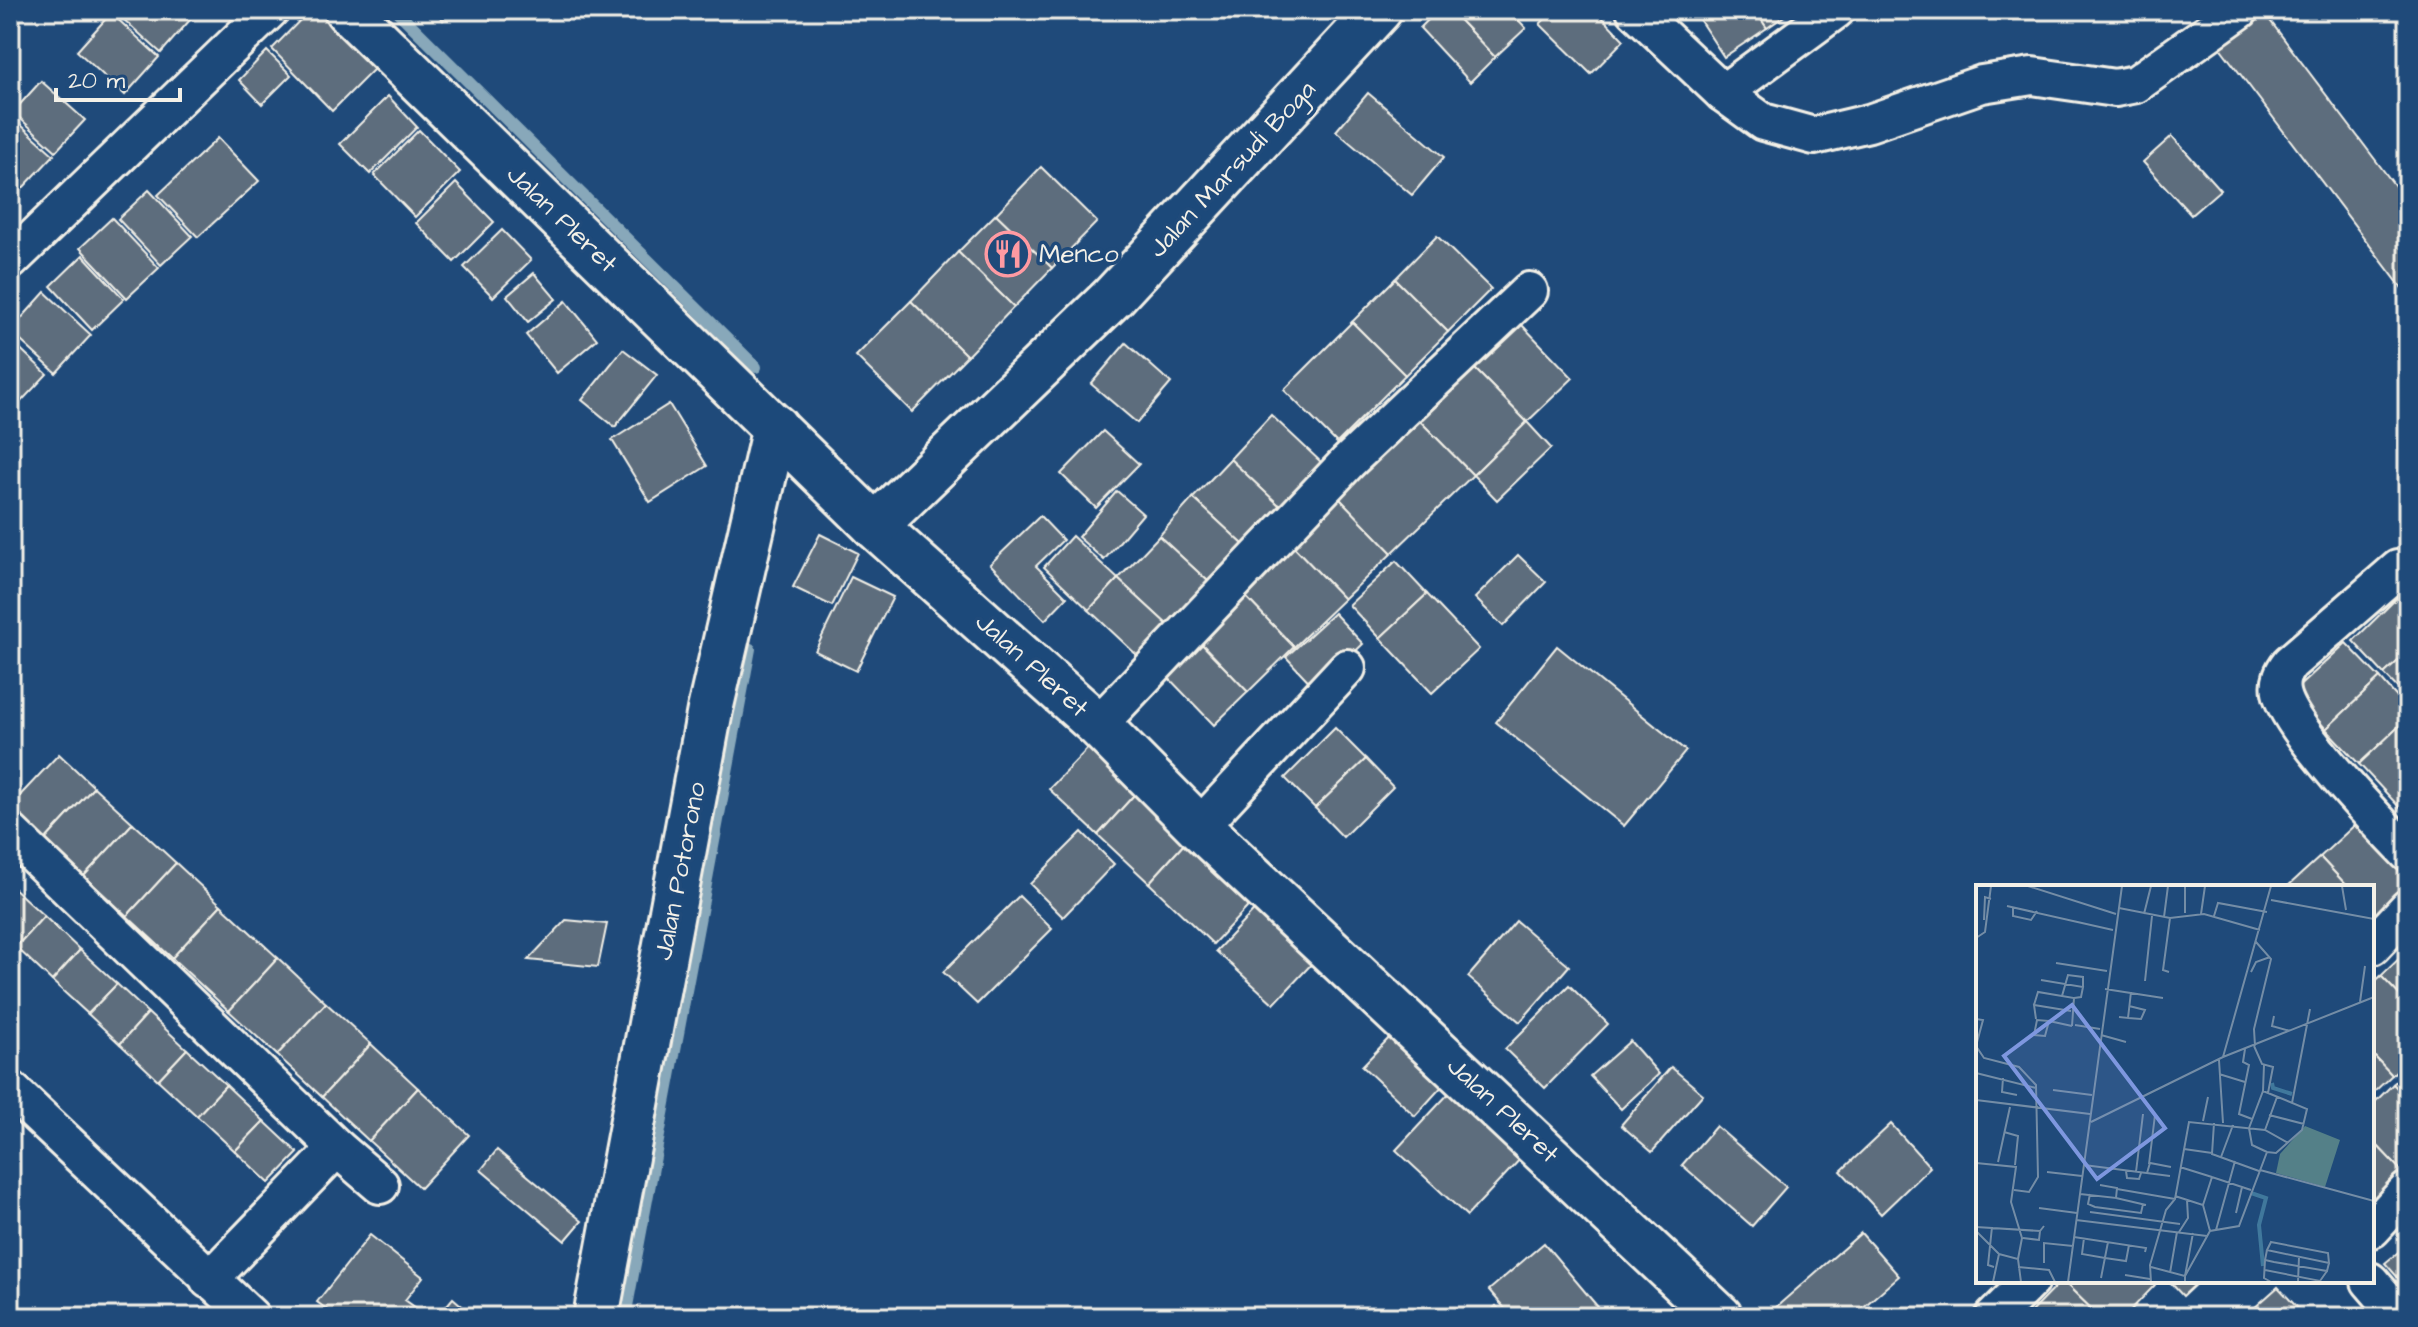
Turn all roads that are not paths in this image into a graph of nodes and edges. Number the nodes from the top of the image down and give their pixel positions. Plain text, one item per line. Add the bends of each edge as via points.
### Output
1 (270, 10) edge
2 (347, 10) edge
3 (1379, 10) edge
4 (1635, 10) edge
5 (1836, 10) edge
6 (2240, 10) edge
7 (1723, 93) junction
8 (10, 261) edge
9 (1529, 291) dead end
10 (775, 427) junction
11 (875, 526) junction
12 (2408, 575) edge
13 (1347, 668) dead end
14 (1098, 725) junction
15 (1199, 827) junction
16 (10, 832) edge
17 (2408, 853) edge
18 (2408, 908) edge
19 (2374, 944) edge
20 (10, 1089) edge
21 (337, 1148) junction
22 (380, 1185) dead end
23 (2408, 1190) edge
24 (2374, 1227) edge
25 (209, 1280) junction
26 (2028, 1283) edge
27 (2372, 1283) edge
28 (251, 1317) edge
29 (596, 1317) edge
30 (1720, 1317) edge
31 (1994, 1317) edge
32 (2401, 1317) edge

1 - 8 street
2 - 10 main road, Jalan Pleret
3 - 11 main road, Jalan Marsudi Boga via 1113,297
4 - 7 street
5 - 7 street
6 - 7 street via 2136,84 2115,88 2032,76 1982,84 1814,136 1763,122
9 - 14 street via 1348,462
10 - 11 main road, Jalan Pleret
10 - 29 main road, Jalan Potorono via 710,710
11 - 14 main road, Jalan Pleret
12 - 17 street via 2398,569 2366,593 2290,663 2280,683 2286,706 2319,751
13 - 15 street
14 - 15 main road, Jalan Pleret
15 - 30 main road, Jalan Pleret
16 - 21 street
18 - 19 street
20 - 25 street
21 - 22 street
21 - 25 street
23 - 24 street
25 - 28 street
26 - 31 street
27 - 32 street

